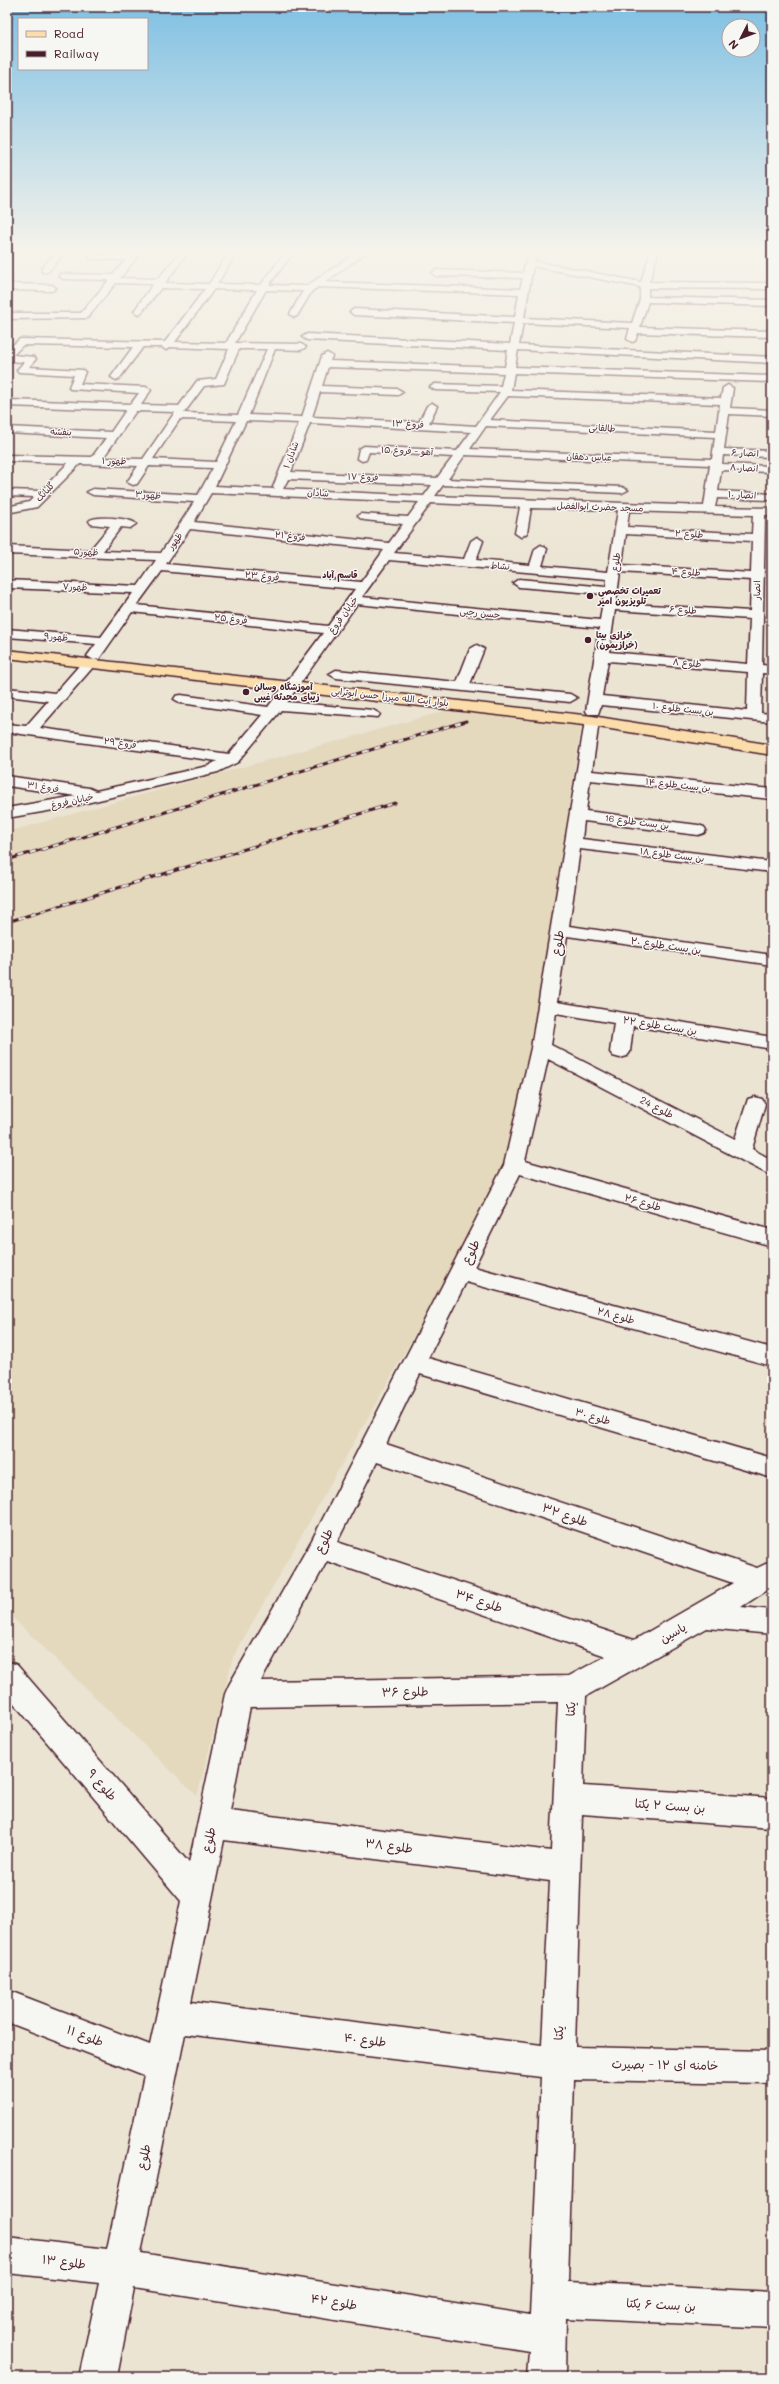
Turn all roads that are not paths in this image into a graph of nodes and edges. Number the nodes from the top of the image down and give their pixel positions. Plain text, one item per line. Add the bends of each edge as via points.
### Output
1 (30, 361) edge
2 (128, 361) edge
3 (227, 361) edge
4 (266, 361) edge
5 (325, 361) edge
6 (338, 361) edge
7 (511, 361) edge
8 (627, 361) edge
9 (387, 366) junction
10 (22, 370) junction
11 (509, 371) junction
12 (623, 374) junction
13 (14, 377) dead end
14 (116, 377) dead end
15 (382, 378) dead end
16 (729, 378) junction
17 (772, 379) edge
18 (435, 387) dead end
19 (315, 389) junction
20 (506, 391) junction
21 (398, 392) dead end
22 (564, 395) junction
23 (614, 397) junction
24 (7, 403) edge
25 (432, 406) dead end
26 (563, 406) dead end
27 (725, 406) junction
28 (133, 407) junction
29 (309, 407) junction
30 (322, 408) dead end
31 (616, 409) dead end
32 (369, 410) dead end
33 (180, 412) junction
34 (772, 413) edge
35 (241, 417) junction
36 (306, 419) junction
37 (365, 422) junction
38 (423, 425) junction
39 (481, 426) junction
40 (7, 430) edge
41 (114, 435) junction
42 (720, 436) junction
43 (735, 440) dead end
44 (88, 448) dead end
45 (103, 449) junction
46 (461, 453) junction
47 (772, 454) edge
48 (7, 458) edge
49 (362, 458) dead end
50 (717, 460) junction
51 (76, 461) junction
52 (95, 461) junction
53 (147, 462) junction
54 (221, 465) junction
55 (772, 470) edge
56 (284, 474) junction
57 (441, 480) junction
58 (133, 482) dead end
59 (622, 490) dead end
60 (277, 491) junction
61 (93, 492) dead end
62 (7, 493) edge
63 (43, 494) junction
64 (205, 494) junction
65 (712, 494) junction
66 (772, 497) edge
67 (428, 499) junction
68 (33, 504) junction
69 (526, 504) junction
70 (624, 508) junction
71 (7, 510) edge
72 (709, 510) junction
73 (759, 511) junction
74 (772, 512) edge
75 (364, 516) dead end
76 (30, 517) dead end
77 (95, 521) dead end
78 (411, 521) junction
79 (118, 523) junction
80 (131, 524) dead end
81 (187, 525) junction
82 (621, 530) junction
83 (521, 533) dead end
84 (758, 538) junction
85 (477, 541) dead end
86 (541, 549) dead end
87 (7, 550) edge
88 (389, 551) junction
89 (95, 552) junction
90 (758, 560) junction
91 (772, 561) edge
92 (162, 562) junction
93 (469, 563) junction
94 (535, 569) junction
95 (614, 572) junction
96 (757, 577) junction
97 (519, 583) dead end
98 (7, 584) edge
99 (364, 586) junction
100 (142, 590) junction
101 (611, 590) junction
102 (354, 600) junction
103 (609, 606) junction
104 (130, 608) junction
105 (756, 615) junction
106 (606, 625) junction
107 (10, 629) edge
108 (332, 630) junction
109 (104, 641) junction
110 (7, 645) edge
111 (477, 649) dead end
112 (7, 654) edge
113 (602, 656) junction
114 (91, 660) junction
115 (755, 668) junction
116 (772, 670) edge
117 (336, 674) dead end
118 (294, 682) junction
119 (373, 683) junction
120 (462, 687) junction
121 (7, 692) edge
122 (59, 698) junction
123 (570, 698) dead end
124 (181, 699) dead end
125 (529, 699) junction
126 (275, 708) junction
127 (593, 710) junction
128 (373, 714) dead end
129 (754, 716) junction
130 (772, 718) edge
131 (7, 728) edge
132 (30, 731) junction
133 (772, 740) edge
134 (772, 750) edge
135 (232, 759) junction
136 (583, 775) junction
137 (7, 781) edge
138 (772, 794) edge
139 (104, 795) junction
140 (7, 813) edge
141 (577, 815) junction
142 (698, 830) dead end
143 (573, 843) junction
144 (772, 867) edge
145 (560, 930) junction
146 (772, 960) edge
147 (548, 1006) junction
148 (624, 1019) junction
149 (772, 1044) edge
150 (541, 1048) junction
151 (620, 1052) dead end
152 (755, 1104) dead end
153 (741, 1152) junction
154 (514, 1165) junction
155 (772, 1170) edge
156 (772, 1238) edge
157 (461, 1272) junction
158 (772, 1357) edge
159 (413, 1363) junction
160 (370, 1449) junction
161 (772, 1468) edge
162 (321, 1548) junction
163 (766, 1577) edge
164 (704, 1616) junction
165 (772, 1622) edge
166 (638, 1654) junction
167 (7, 1674) edge
168 (572, 1689) junction
169 (238, 1694) junction
170 (568, 1799) junction
171 (772, 1813) edge
172 (212, 1824) junction
173 (565, 1868) junction
174 (197, 1896) junction
175 (7, 2006) edge
176 (173, 2016) junction
177 (558, 2064) junction
178 (162, 2066) junction
179 (772, 2067) edge
180 (7, 2255) edge
181 (121, 2268) junction
182 (549, 2299) junction
183 (772, 2310) edge
184 (548, 2336) junction
185 (98, 2377) edge
186 (546, 2377) edge

1 - 10 street
2 - 14 street
3 - 33 street via 220,382 200,383
4 - 35 street, ظهور
5 - 19 street, شادان ۱
6 - 9 street, شادان ۱
7 - 11 street, خیابان فروغ
8 - 12 street
9 - 11 street
9 - 15 street
10 - 13 street
10 - 28 street via 80,372 75,387 146,390
11 - 12 street
11 - 20 street, خیابان فروغ
12 - 16 street
16 - 17 street
16 - 27 street
18 - 20 street
19 - 21 street
19 - 29 street, شادان ۱
20 - 22 street via 538,399
20 - 39 street, خیابان فروغ
22 - 23 street
22 - 26 street
23 - 27 street
23 - 31 street
24 - 28 street, فروغ ۱۳
25 - 38 street
27 - 34 street
27 - 42 street
28 - 33 street, فروغ ۱۳
28 - 41 street
29 - 30 street
29 - 36 street, شادان ۱
32 - 37 street
33 - 35 street, فروغ ۱۳
33 - 53 street
35 - 36 street, فروغ ۱۳
35 - 54 street, ظهور
36 - 37 street, فروغ ۱۳
36 - 56 street, شادان ۱
37 - 38 street, فروغ ۱۳
38 - 39 street, فروغ ۱۳
39 - 42 street, طالقانی
39 - 46 street, خیابان فروغ
40 - 41 street, بنفشه
41 - 45 street
42 - 43 street, طالقانی
42 - 50 street
44 - 45 street
45 - 52 street
46 - 49 street, آهو - فروغ ۱۵ via 364,449
46 - 50 street, عباس دهقان
46 - 57 street, خیابان فروغ
47 - 50 street, انصار ۶
48 - 51 street, ظهور ۱
50 - 55 street, انصار ۸
50 - 65 street
51 - 52 street, ظهور ۱
51 - 63 street, گلبانگ
52 - 53 street, ظهور ۱
53 - 54 street, ظهور ۱
53 - 58 street
54 - 64 street, ظهور
56 - 57 street, فروغ ۱۷
56 - 60 street, شادان ۱
57 - 59 street, فروغ ۱۷
57 - 67 street, خیابان فروغ
60 - 64 street, شادان
60 - 67 street, شادان
61 - 64 street, ظهور۳
62 - 63 street
63 - 68 street, گلبانگ
64 - 81 street, ظهور
65 - 66 street, انصار ۱۰
65 - 72 street
67 - 69 street, مسجد حضرت ابوالفضل
67 - 78 street, خیابان فروغ
68 - 71 street, گلبانگ
68 - 76 street
69 - 70 street, مسجد حضرت ابوالفضل
69 - 83 street
70 - 72 street, مسجد حضرت ابوالفضل
70 - 82 street, طلوع
72 - 73 street, مسجد حضرت ابوالفضل
73 - 74 street, مسجد حضرت ابوالفضل
73 - 84 street, انصار
75 - 78 street
77 - 79 street
78 - 88 street, خیابان فروغ
79 - 80 street
79 - 89 street
81 - 88 street, فروغ ۲۱
81 - 92 street, ظهور
82 - 84 street, طلوع ۲
82 - 95 street, طلوع
84 - 90 street, انصار
85 - 93 street
86 - 94 street
87 - 89 street, ظهور۵
88 - 93 street, نشاط
88 - 99 street, خیابان فروغ
89 - 92 street, ظهور۵
90 - 91 street
90 - 96 street, انصار
92 - 99 street, فروغ ۲۳
92 - 100 street, ظهور
93 - 94 street, نشاط
94 - 95 street, نشاط
95 - 96 street, طلوع ۴
95 - 101 street, طلوع
96 - 105 street, انصار
97 - 101 street
98 - 100 street, ظهور۷
99 - 102 street, خیابان فروغ
100 - 104 street, ظهور
101 - 103 street, طلوع
102 - 106 street, حسن رجبی
102 - 108 street, خیابان فروغ
103 - 105 street, طلوع ۶
103 - 106 street, طلوع
104 - 108 street, فروغ ۲۵
104 - 109 street, ظهور
105 - 115 street, انصار
106 - 113 street, طلوع
107 - 109 street, ظهور۹
108 - 118 street, خیابان فروغ
109 - 114 street, ظهور
110 - 114 main road, بلوار آیت الله میرزا حسن ابوترابی
111 - 120 street
112 - 114 main road, بلوار آیت الله میرزا حسن ابوترابی
113 - 115 street, طلوع ۸
113 - 127 street, طلوع
114 - 118 main road, بلوار آیت الله میرزا حسن ابوترابی
114 - 122 street, ظهور
115 - 116 street, طلوع ۸
115 - 129 street, انصار
117 - 119 street
118 - 119 main road, بلوار آیت الله میرزا حسن ابوترابی
118 - 126 street, خیابان فروغ
118 - 127 main road, بلوار آیت الله میرزا حسن ابوترابی
119 - 120 street
119 - 125 main road, بلوار آیت الله میرزا حسن ابوترابی
120 - 125 street
121 - 122 street
122 - 132 street, ظهور
123 - 125 street
124 - 126 street
125 - 127 main road, بلوار آیت الله میرزا حسن ابوترابی
126 - 128 street
126 - 135 street, خیابان فروغ
127 - 129 street, بن بست طلوع ۱۰
127 - 133 main road, بلوار آیت الله میرزا حسن ابوترابی
127 - 134 main road, بلوار آیت الله میرزا حسن ابوترابی
127 - 136 street, طلوع
129 - 130 street, بن بست طلوع ۱۰
131 - 132 street, فروغ ۲۹
132 - 135 street, فروغ ۲۹
135 - 139 street, خیابان فروغ via 213,769
136 - 138 street, بن بست طلوع ۱۴
136 - 141 street, طلوع
137 - 139 street, فروغ ۳۱
139 - 140 street, خیابان فروغ
141 - 142 street, بن بست طلوع 16
141 - 143 street, طلوع
143 - 144 street, بن بست طلوع ۱۸
143 - 145 street, طلوع
145 - 146 street, بن بست طلوع ۲۰
145 - 147 street, طلوع
147 - 148 street, بن بست طلوع ۲۲
147 - 150 street, طلوع
148 - 149 street, بن بست طلوع ۲۲
148 - 151 street
150 - 153 street, طلوع 24
150 - 154 street, طلوع
152 - 153 street
153 - 155 street, طلوع 24
154 - 156 street, طلوع ۲۶
154 - 157 street, طلوع
157 - 158 street, طلوع ۲۸
157 - 159 street, طلوع
159 - 160 street, طلوع
159 - 161 street, طلوع ۳۰
160 - 162 street, طلوع
160 - 163 street, طلوع ۳۲
162 - 166 street, طلوع ۳۴
162 - 169 street, طلوع
163 - 164 street, یاسین
164 - 165 street
164 - 166 street, یاسین
166 - 168 street, یاسین
167 - 174 street, طلوع ۹
168 - 169 street, طلوع ۳۶
168 - 170 street, یکتا
169 - 172 street, طلوع
170 - 171 street, بن بست ۲ یکتا
170 - 173 street, یکتا
172 - 173 street, طلوع ۳۸
172 - 174 street, طلوع
173 - 177 street, یکتا
174 - 176 street, طلوع
175 - 178 street, طلوع ۱۱
176 - 177 street, طلوع ۴۰
176 - 178 street, طلوع
177 - 179 street, خامنه ای ۱۲ - بصیرت
177 - 182 street, یکتا
178 - 181 street, طلوع
180 - 181 street, طلوع ۱۳
181 - 184 street, طلوع ۴۲
181 - 185 street, طلوع
182 - 183 street, بن بست ۶ یکتا
182 - 184 street, یکتا
184 - 186 street, یکتا

